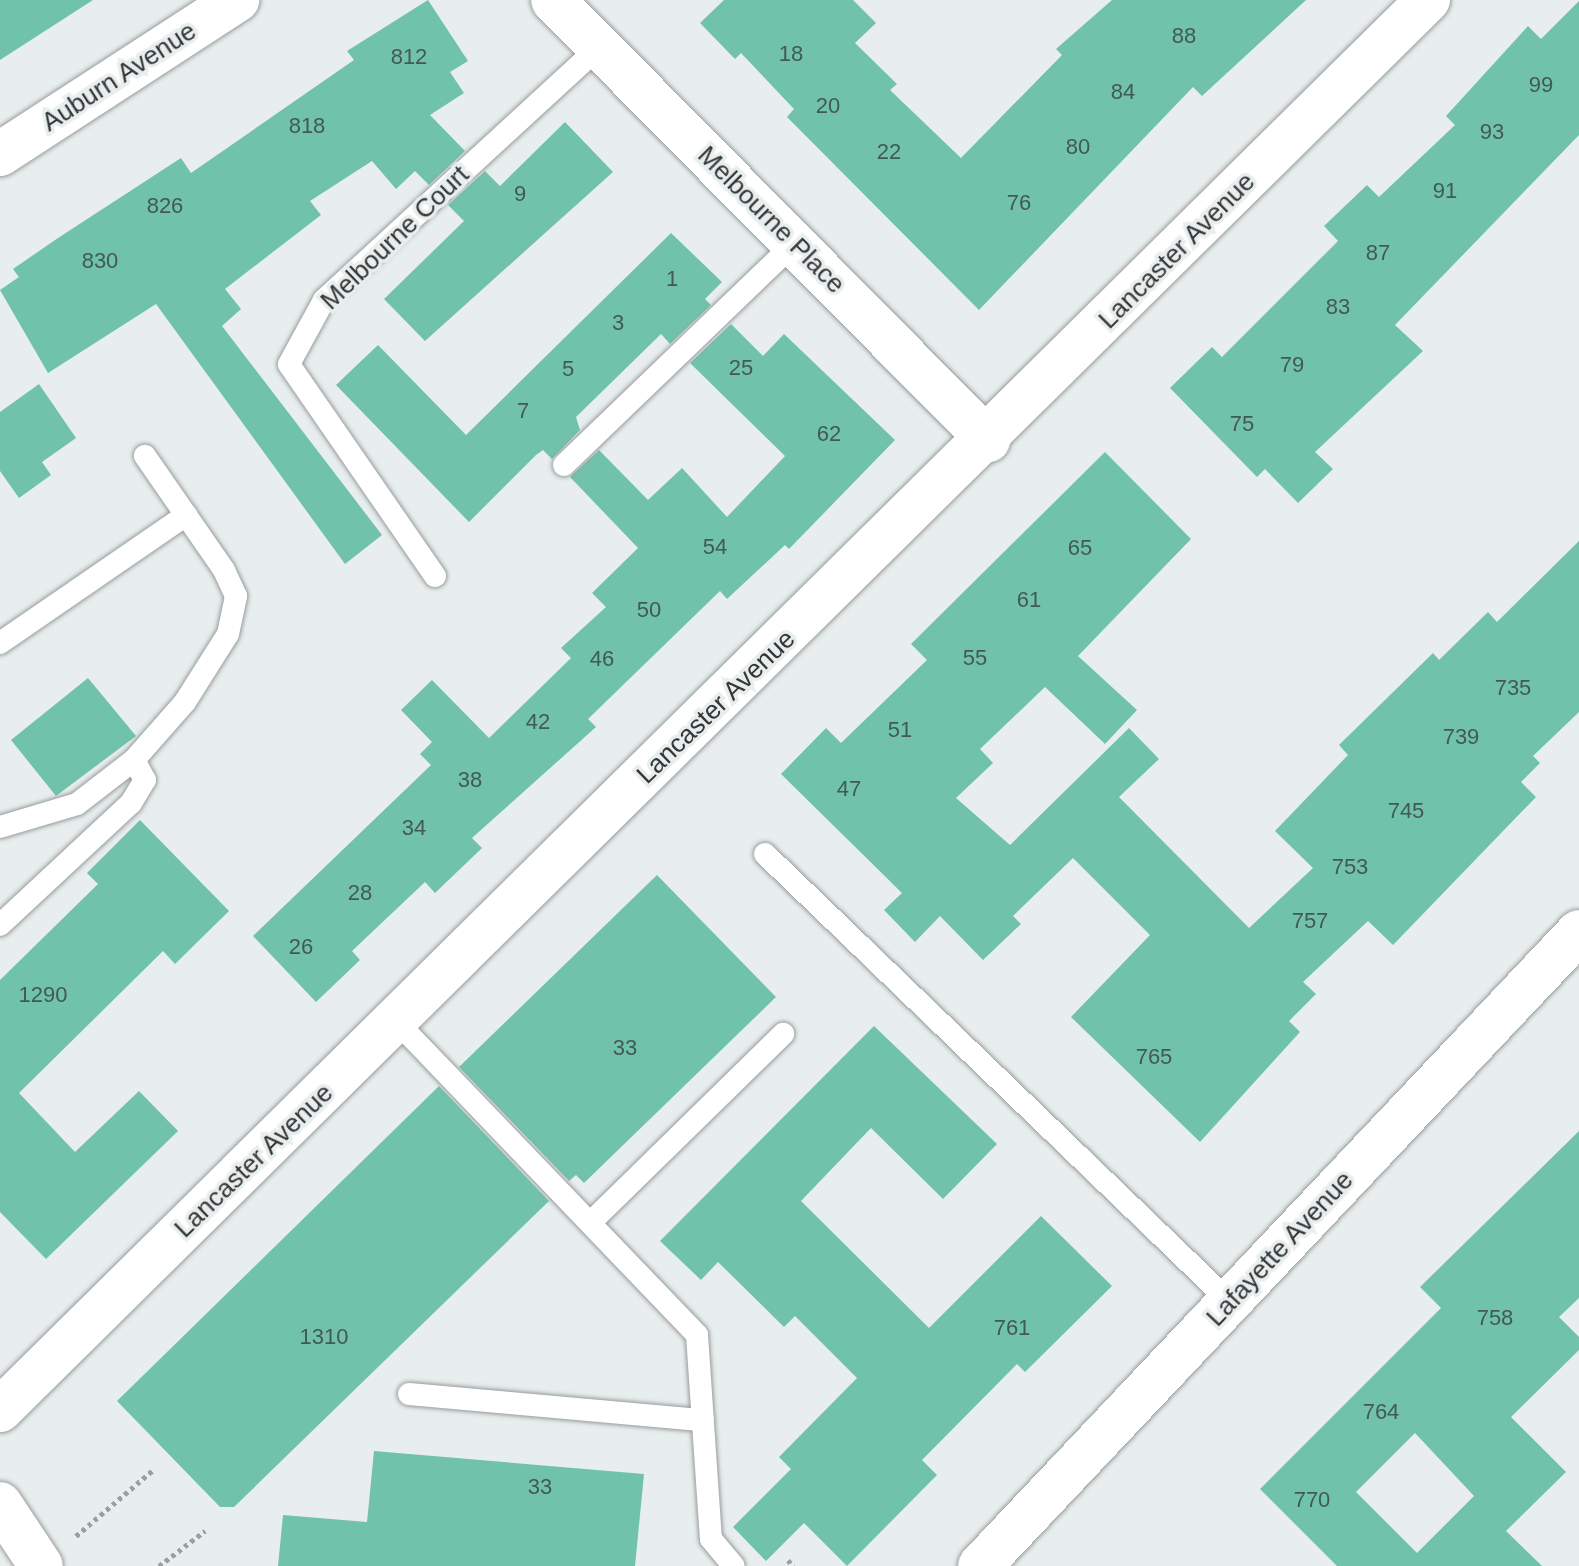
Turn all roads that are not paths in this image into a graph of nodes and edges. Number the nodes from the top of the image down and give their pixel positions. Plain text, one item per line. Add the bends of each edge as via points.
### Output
1 (237, 0) edge
2 (553, 0) edge
3 (1428, 0) edge
4 (599, 47) junction
5 (0, 154) edge
6 (794, 244) junction
7 (988, 440) junction
8 (145, 456) dead end
9 (564, 465) dead end
10 (186, 515) junction
11 (435, 576) dead end
12 (0, 643) edge
13 (134, 760) junction
14 (0, 827) edge
15 (765, 854) dead end
16 (0, 925) edge
17 (1579, 932) edge
18 (396, 1021) junction
19 (783, 1034) dead end
20 (591, 1222) junction
21 (1230, 1302) junction
22 (409, 1394) dead end
23 (0, 1410) edge
24 (703, 1420) junction
25 (0, 1504) edge
26 (41, 1566) edge
27 (734, 1566) edge
28 (980, 1566) edge

1 - 5 street, Auburn Avenue
2 - 4 street, Melbourne Place
3 - 7 street, Lancaster Avenue
4 - 6 street, Melbourne Place
4 - 11 lane, Melbourne Court via 324,300 289,364
6 - 7 street, Melbourne Place
6 - 9 lane
7 - 18 street, Lancaster Avenue
8 - 10 lane
10 - 12 lane
10 - 13 lane via 236,596 228,634 185,702
13 - 14 lane via 77,804
13 - 16 lane via 145,780 131,803
15 - 21 lane
17 - 21 street, Lafayette Avenue
18 - 20 lane
18 - 23 street, Lancaster Avenue
19 - 20 lane
20 - 24 lane via 697,1335
21 - 28 street, Lafayette Avenue
22 - 24 lane
24 - 27 lane via 711,1539
25 - 26 street

